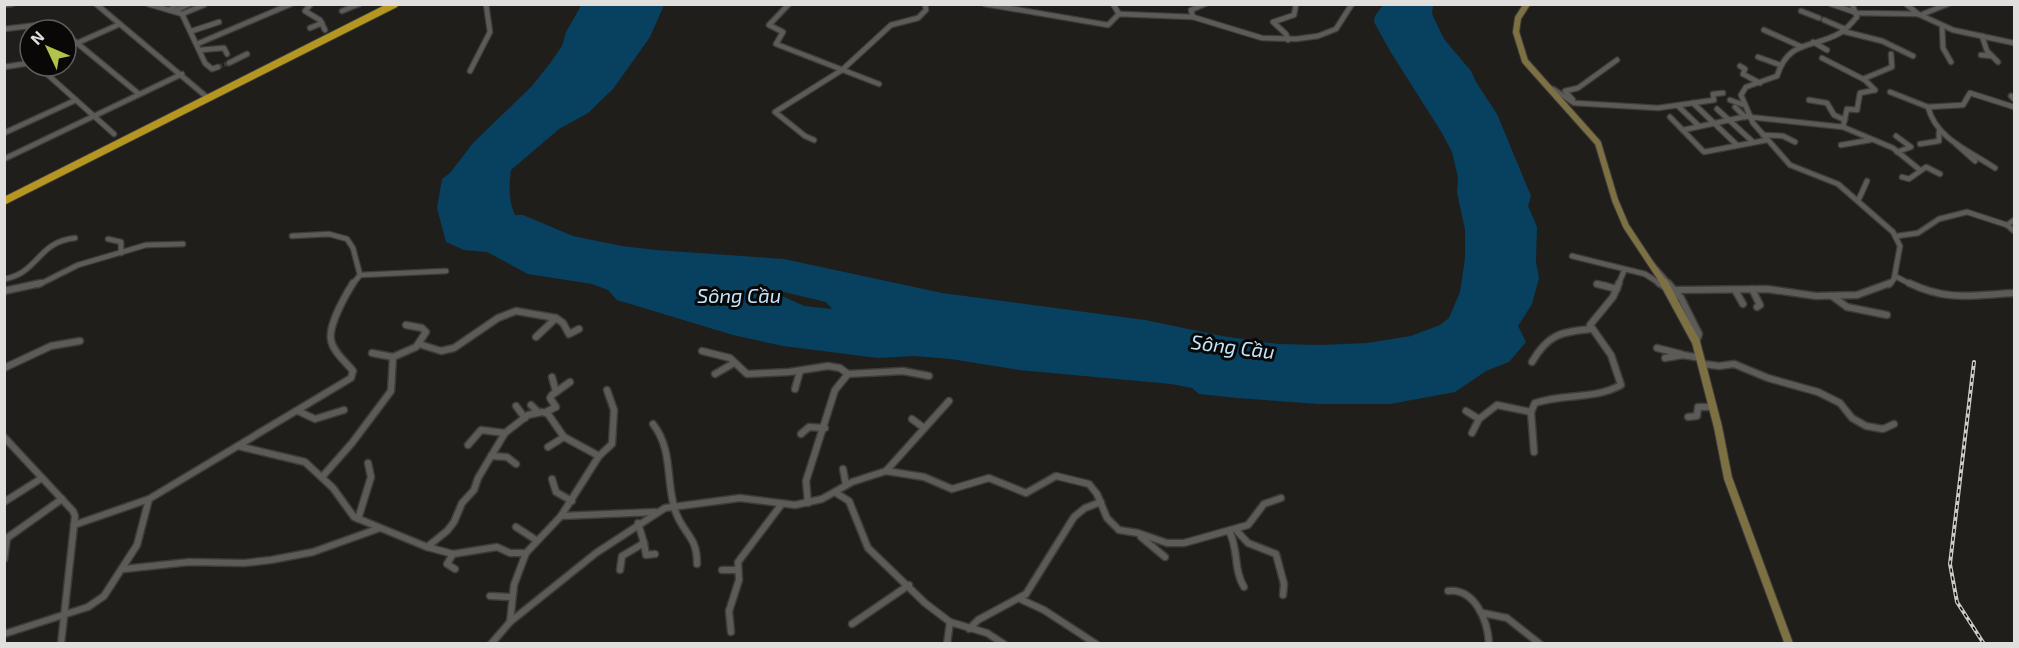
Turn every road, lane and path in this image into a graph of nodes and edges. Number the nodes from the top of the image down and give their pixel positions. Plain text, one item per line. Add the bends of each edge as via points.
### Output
1 (12, 4) edge
2 (96, 4) edge
3 (178, 4) edge
4 (189, 4) edge
5 (291, 4) edge
6 (311, 4) edge
7 (359, 4) edge
8 (390, 4) edge
9 (395, 4) edge
10 (486, 4) edge
11 (789, 4) edge
12 (926, 4) edge
13 (985, 4) edge
14 (1113, 4) edge
15 (1205, 4) edge
16 (1296, 4) edge
17 (1527, 4) edge
18 (1831, 4) edge
19 (1852, 4) edge
20 (1906, 4) edge
21 (1948, 4) edge
22 (4, 5) edge
23 (150, 5) edge
24 (204, 5) edge
25 (1352, 5) edge
26 (169, 10) junction
27 (175, 11) junction
28 (342, 11) dead end
29 (1801, 11) dead end
30 (1857, 13) junction
31 (182, 14) junction
32 (1119, 14) junction
33 (1920, 14) junction
34 (1193, 17) junction
35 (219, 22) dead end
36 (322, 23) junction
37 (120, 24) junction
38 (1942, 26) junction
39 (310, 28) dead end
40 (1318, 28) dead end
41 (1975, 28) dead end
42 (326, 30) dead end
43 (1764, 30) dead end
44 (1844, 30) junction
45 (192, 31) junction
46 (1325, 33) junction
47 (1789, 33) dead end
48 (1979, 35) junction
49 (1782, 37) junction
50 (1288, 40) junction
51 (1813, 42) junction
52 (78, 43) edge
53 (2014, 43) edge
54 (78, 44) edge
55 (197, 44) junction
56 (1802, 46) junction
57 (200, 50) junction
58 (1827, 50) dead end
59 (227, 54) dead end
60 (247, 54) dead end
61 (1891, 54) dead end
62 (1981, 55) dead end
63 (1913, 56) dead end
64 (1991, 56) junction
65 (1758, 57) dead end
66 (1822, 58) dead end
67 (1617, 60) dead end
68 (1951, 62) dead end
69 (1998, 62) dead end
70 (229, 63) tunnel mouth
71 (1780, 65) junction
72 (1740, 66) dead end
73 (218, 67) dead end
74 (842, 70) junction
75 (470, 71) dead end
76 (182, 74) junction
77 (51, 78) edge
78 (1863, 80) junction
79 (1544, 83) junction
80 (1760, 83) junction
81 (879, 84) dead end
82 (1890, 92) dead end
83 (1723, 93) dead end
84 (139, 94) junction
85 (207, 97) junction
86 (76, 100) junction
87 (1730, 100) dead end
88 (1809, 100) dead end
89 (1577, 103) junction
90 (1693, 103) junction
91 (1744, 105) junction
92 (1678, 106) junction
93 (1735, 107) dead end
94 (1928, 107) junction
95 (2014, 107) edge
96 (1717, 109) dead end
97 (93, 116) junction
98 (1670, 117) dead end
99 (1747, 117) junction
100 (1729, 120) junction
101 (1845, 120) junction
102 (1714, 123) junction
103 (1699, 126) junction
104 (1844, 127) junction
105 (1683, 130) junction
106 (1939, 132) junction
107 (4, 133) edge
108 (114, 134) dead end
109 (1882, 136) dead end
110 (1896, 136) dead end
111 (1765, 137) junction
112 (814, 140) dead end
113 (1869, 140) junction
114 (1753, 142) junction
115 (1796, 142) dead end
116 (1956, 143) junction
117 (1920, 144) dead end
118 (1737, 145) junction
119 (1841, 145) dead end
120 (1897, 152) junction
121 (4, 159) edge
122 (1975, 161) dead end
123 (1995, 168) dead end
124 (1920, 170) junction
125 (1940, 174) dead end
126 (1902, 177) dead end
127 (1867, 181) dead end
128 (4, 200) edge
129 (1858, 201) junction
130 (2014, 220) edge
131 (2007, 225) junction
132 (1909, 226) dead end
133 (2014, 231) edge
134 (1905, 233) junction
135 (292, 236) dead end
136 (1897, 237) junction
137 (75, 238) dead end
138 (108, 239) dead end
139 (183, 244) dead end
140 (122, 253) junction
141 (1572, 256) dead end
142 (1650, 262) junction
143 (446, 271) dead end
144 (1624, 271) junction
145 (360, 275) junction
146 (1894, 276) junction
147 (4, 279) edge
148 (1597, 284) dead end
149 (1667, 288) junction
150 (1617, 290) junction
151 (1676, 290) junction
152 (1735, 290) junction
153 (1752, 290) junction
154 (4, 291) edge
155 (2014, 293) edge
156 (1832, 296) junction
157 (1743, 304) dead end
158 (1757, 307) dead end
159 (1887, 315) dead end
160 (556, 318) junction
161 (406, 325) dead end
162 (579, 329) dead end
163 (1591, 329) junction
164 (536, 337) dead end
165 (80, 341) dead end
166 (1696, 342) junction
167 (419, 344) junction
168 (1657, 348) dead end
169 (702, 351) dead end
170 (372, 353) dead end
171 (1683, 355) junction
172 (393, 357) junction
173 (1665, 358) dead end
174 (1702, 361) junction
175 (1532, 362) dead end
176 (734, 363) junction
177 (4, 368) edge
178 (800, 371) junction
179 (715, 374) dead end
180 (848, 374) junction
181 (552, 376) dead end
182 (929, 376) dead end
183 (570, 382) dead end
184 (795, 389) dead end
185 (607, 390) dead end
186 (556, 392) junction
187 (949, 401) dead end
188 (531, 405) dead end
189 (516, 406) dead end
190 (1713, 407) junction
191 (344, 410) dead end
192 (298, 411) junction
193 (1466, 411) dead end
194 (538, 412) junction
195 (546, 412) junction
196 (1531, 412) junction
197 (1688, 417) dead end
198 (525, 418) junction
199 (912, 419) dead end
200 (1479, 419) junction
201 (653, 424) dead end
202 (1894, 424) dead end
203 (825, 428) junction
204 (924, 428) junction
205 (505, 433) junction
206 (801, 434) dead end
207 (1472, 434) dead end
208 (4, 437) edge
209 (564, 437) junction
210 (468, 445) dead end
211 (238, 446) junction
212 (548, 447) dead end
213 (1534, 452) dead end
214 (491, 456) junction
215 (599, 456) junction
216 (368, 463) dead end
217 (516, 464) dead end
218 (843, 470) dead end
219 (886, 471) junction
220 (322, 477) junction
221 (42, 478) junction
222 (552, 479) dead end
223 (846, 485) junction
224 (836, 493) junction
225 (1281, 498) dead end
226 (62, 499) junction
227 (149, 499) junction
228 (572, 501) junction
229 (4, 502) edge
230 (1101, 502) junction
231 (808, 503) junction
232 (674, 505) junction
233 (782, 506) junction
234 (655, 512) junction
235 (561, 516) junction
236 (358, 519) junction
237 (638, 523) junction
238 (74, 525) junction
239 (516, 527) dead end
240 (380, 528) junction
241 (1233, 530) junction
242 (1138, 533) junction
243 (6, 539) edge
244 (536, 540) junction
245 (644, 543) junction
246 (427, 547) junction
247 (526, 553) junction
248 (453, 554) junction
249 (655, 554) dead end
250 (1166, 557) dead end
251 (4, 559) edge
252 (697, 564) dead end
253 (124, 569) junction
254 (455, 569) dead end
255 (620, 570) dead end
256 (722, 570) dead end
257 (738, 570) junction
258 (909, 585) junction
259 (1244, 587) dead end
260 (1448, 591) dead end
261 (1283, 595) dead end
262 (490, 596) dead end
263 (512, 597) junction
264 (1020, 598) junction
265 (1483, 613) junction
266 (64, 615) junction
267 (510, 622) junction
268 (950, 622) junction
269 (852, 624) dead end
270 (969, 628) junction
271 (731, 632) dead end
272 (4, 634) edge
273 (61, 644) edge
274 (490, 644) edge
275 (947, 644) edge
276 (1004, 644) edge
277 (1096, 644) edge
278 (1489, 644) edge
279 (1540, 644) edge
280 (1789, 644) edge

1 - 22 street
2 - 37 street
3 - 26 street
4 - 27 street
5 - 55 street
6 - 36 street via 305,11
7 - 28 street
8 - 85 highway
9 - 85 highway
10 - 75 street via 490,32
11 - 74 street via 769,25 783,32 776,44
12 - 74 street via 924,15 891,25
13 - 32 street via 1108,25
14 - 32 street
15 - 34 street via 1191,10
16 - 50 street via 1294,15 1274,22
17 - 79 main road via 1514,32 1525,62
18 - 30 street
19 - 30 street
20 - 33 street
21 - 33 street
23 - 26 street
24 - 31 street
25 - 46 street via 1339,27
26 - 27 street
27 - 31 street
29 - 44 street
30 - 33 street
30 - 44 street
31 - 45 street
32 - 34 street
33 - 38 street
34 - 50 street via 1262,38
35 - 45 street
36 - 39 street
36 - 42 street
37 - 52 street
37 - 76 street
38 - 48 street
38 - 68 street via 1943,48
40 - 46 street
41 - 48 street
43 - 49 street
44 - 51 street
44 - 63 street via 1882,41
45 - 55 street
46 - 50 street
47 - 49 street
48 - 53 street
48 - 64 street
49 - 56 street
51 - 56 street
51 - 58 street
54 - 84 street
55 - 57 street
56 - 71 street
57 - 59 street via 224,48
57 - 73 street via 206,64 212,69
60 - 70 street
61 - 78 street via 1892,67
62 - 64 street
64 - 69 street
65 - 71 street
66 - 78 street
67 - 89 street via 1578,88 1564,91
71 - 80 street via 1777,76
72 - 80 street via 1745,69 1742,73
74 - 81 street
74 - 112 street via 775,112
76 - 84 street
76 - 85 street
77 - 86 street
78 - 101 street via 1875,90 1860,93 1857,110 1847,109
79 - 89 street
79 - 142 main road via 1599,143 1620,214
80 - 91 street via 1741,92
82 - 94 street
83 - 90 street via 1713,94 1715,99
84 - 97 street
85 - 128 highway
86 - 97 street
86 - 107 street
87 - 91 street
88 - 101 street via 1827,102 1834,115
89 - 92 street
90 - 92 street
90 - 102 street
91 - 99 street
92 - 103 street
93 - 99 street
94 - 95 street via 1963,105 1970,93
94 - 106 street
96 - 100 street
97 - 108 street
97 - 121 street
98 - 105 street
99 - 100 street
99 - 104 street
99 - 111 street
100 - 102 street
100 - 114 street
101 - 104 street
102 - 103 street
102 - 118 street
103 - 105 street
104 - 113 street
105 - 118 street via 1702,151
106 - 116 street
106 - 117 street via 1939,141
109 - 113 street via 1880,140
110 - 120 street via 1911,147
111 - 114 street
111 - 115 street via 1783,136
111 - 129 street via 1792,167 1831,180
113 - 119 street
113 - 120 street
114 - 118 street
116 - 122 street
116 - 123 street
120 - 124 street
124 - 125 street via 1929,167
124 - 126 street via 1909,179
127 - 129 street
129 - 136 street
130 - 131 street
131 - 133 street
131 - 134 street via 1967,212 1939,219 1918,233
132 - 134 street
134 - 136 street
135 - 145 street via 329,234 347,239
136 - 146 street via 1900,246
137 - 147 street via 56,242 15,279
138 - 140 street via 120,242
139 - 140 street via 146,244
140 - 154 street via 78,265 38,285
141 - 144 street
142 - 149 main road
142 - 151 street
143 - 145 street
144 - 149 street via 1645,274
144 - 150 street
145 - 192 street via 330,333 353,376
146 - 155 street via 1936,295 1976,298
146 - 156 street via 1891,283 1876,290
148 - 150 street
149 - 166 main road
150 - 163 street via 1591,323
151 - 152 street
151 - 166 street via 1699,334
152 - 153 street
152 - 157 street
153 - 156 street
153 - 158 street via 1760,305
156 - 159 street via 1847,307
160 - 162 street via 569,334
160 - 164 street
160 - 167 street via 516,311 498,318 454,348 441,351
161 - 167 street via 425,330
163 - 175 street via 1556,334
163 - 196 street via 1611,355 1621,385 1604,395 1580,394 1537,401
165 - 177 street via 51,346
166 - 174 main road
167 - 172 street
168 - 171 street
169 - 176 street via 725,355
170 - 172 street
171 - 173 street
171 - 174 street
172 - 220 street via 391,391
174 - 190 main road
174 - 202 street via 1719,366 1734,364 1818,392 1840,403 1852,418 1866,426 1883,429
176 - 178 street via 747,374
176 - 179 street
178 - 180 street via 828,366
178 - 184 street
180 - 182 street via 903,371
180 - 203 street via 835,390
181 - 186 street
183 - 186 street
185 - 215 street via 614,410 614,441
186 - 195 street via 550,398 556,407
187 - 204 street
188 - 194 street
189 - 198 street
190 - 197 street via 1698,407 1697,416
190 - 280 main road via 1734,498
191 - 192 street via 318,420 306,418
192 - 211 street
193 - 200 street
194 - 195 street
194 - 198 street
195 - 209 street
196 - 200 street via 1501,404
196 - 213 street
198 - 205 street
199 - 204 street
200 - 207 street
201 - 232 street via 667,445
203 - 206 street via 809,427
203 - 231 street via 806,481
204 - 219 street
205 - 210 street via 481,430
205 - 214 street
208 - 221 street
209 - 212 street
209 - 215 street
211 - 220 street via 305,462
211 - 227 street
214 - 217 street via 507,457
214 - 246 street via 454,522
215 - 228 street
216 - 236 street via 371,477
218 - 223 street
219 - 223 street
219 - 230 street via 924,477 952,489 989,478 1026,493 1052,477 1063,477 1089,484
220 - 236 street
221 - 226 street
221 - 229 street
222 - 228 street via 556,492
223 - 224 street
224 - 231 street
224 - 258 street via 849,501 868,548
225 - 241 street via 1264,504 1251,523
226 - 238 street via 75,516
226 - 243 street
227 - 238 street
227 - 253 street via 140,538
228 - 235 street
230 - 242 street via 1114,527
230 - 264 street via 1074,518
231 - 233 street
232 - 233 street via 740,498
232 - 234 street
232 - 252 street via 694,538
233 - 257 street via 741,555
234 - 235 street
234 - 237 street
235 - 244 street
236 - 240 street
237 - 245 street
237 - 267 street
238 - 266 street
239 - 244 street
240 - 246 street
240 - 253 street via 313,552 272,560 189,562
241 - 242 street via 1175,544
241 - 259 street via 1236,574
241 - 261 street via 1248,543 1276,554
242 - 250 street
243 - 251 street
244 - 247 street
245 - 249 street via 646,555
245 - 255 street via 622,556
246 - 248 street
247 - 248 street via 510,553 497,547
247 - 263 street
248 - 254 street via 447,564
253 - 266 street via 104,596
256 - 257 street
257 - 271 street via 729,610
258 - 268 street
258 - 269 street
260 - 265 street via 1461,590
262 - 263 street
263 - 267 street
264 - 270 street
264 - 277 street
265 - 278 street
265 - 279 street via 1507,618
266 - 272 street
266 - 273 street
267 - 274 street
268 - 270 street
268 - 275 street
270 - 276 street

